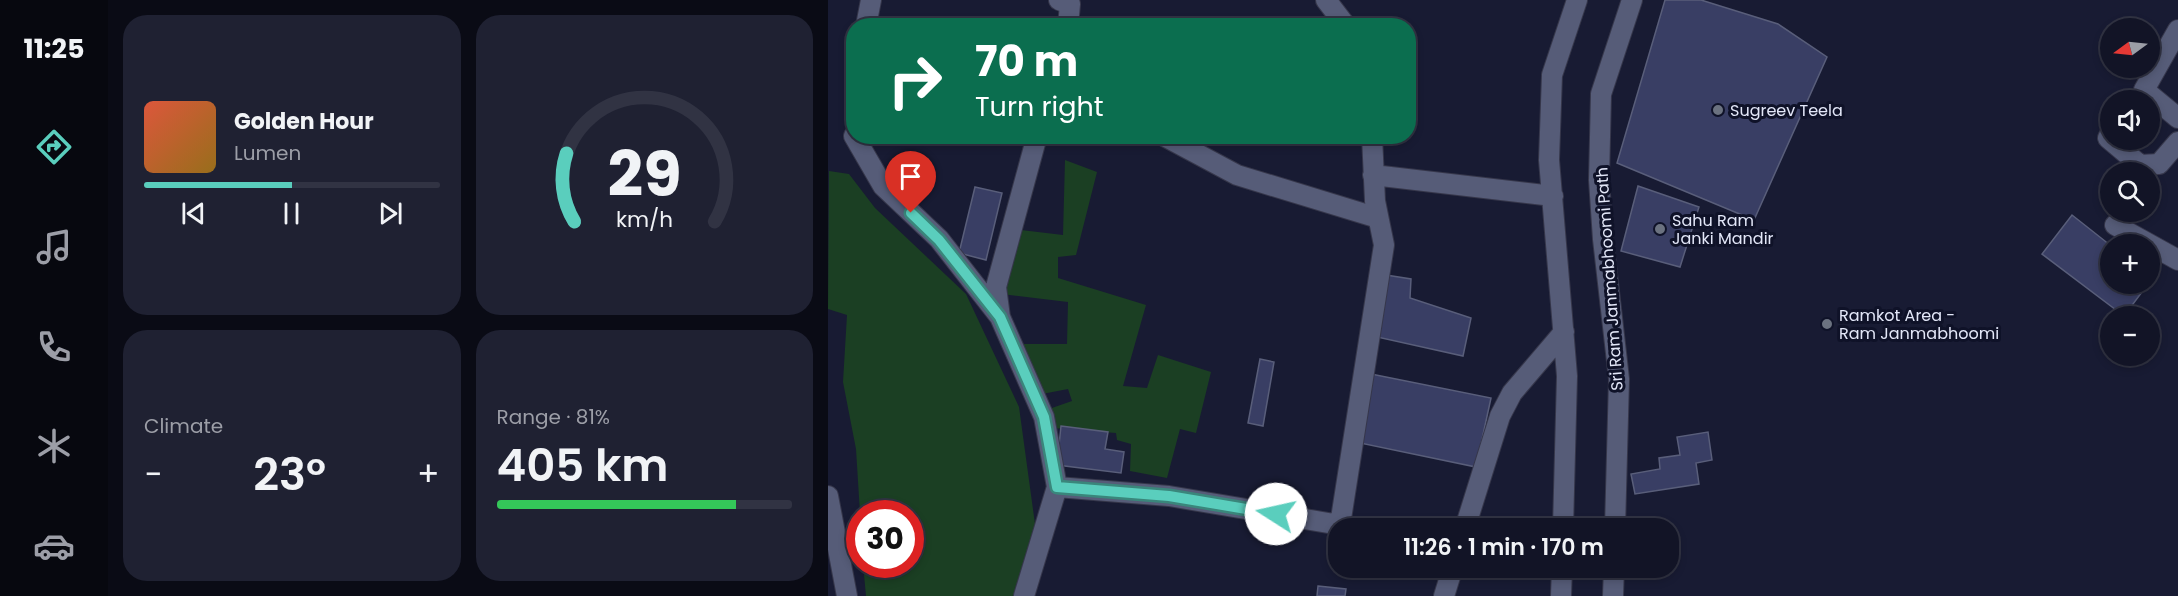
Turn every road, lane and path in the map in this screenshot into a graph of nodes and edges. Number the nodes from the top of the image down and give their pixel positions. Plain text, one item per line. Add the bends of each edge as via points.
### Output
1 (871, 0) edge
2 (1326, 0) edge
3 (1577, 0) edge
4 (1632, 0) edge
5 (1068, 2) edge
6 (868, 18) edge
7 (1068, 18) edge
8 (1340, 18) edge
9 (2178, 30) edge
10 (2142, 90) edge
11 (2160, 107) edge
12 (2178, 118) edge
13 (2178, 142) edge
14 (859, 144) edge
15 (1035, 144) edge
16 (1179, 144) edge
17 (1372, 144) edge
18 (2122, 150) edge
19 (1373, 175) junction
20 (1552, 196) junction
21 (1378, 218) junction
22 (2115, 225) dead end
23 (2178, 260) edge
24 (1000, 317) junction
25 (1564, 332) junction
26 (1057, 487) junction
27 (828, 496) edge
28 (1469, 518) edge
29 (1563, 518) edge
30 (1615, 518) edge
31 (1450, 578) edge
32 (1562, 578) edge
33 (1613, 578) edge
34 (847, 596) edge
35 (1024, 596) edge
36 (1444, 596) edge
37 (1561, 596) edge
38 (1612, 596) edge

1 - 6 street
2 - 8 street
3 - 20 street via 1552,75
4 - 30 street, Sri Ram Janmabhoomi Path via 1601,93 1600,192 1619,379
5 - 7 street
9 - 10 street
11 - 12 street
13 - 18 street via 2159,164 2140,165
14 - 24 street via 883,186 939,240
15 - 24 street via 996,287
16 - 21 street via 1237,175
17 - 19 street
19 - 20 street
19 - 21 street
20 - 25 street
21 - 26 street via 1384,245 1340,525 1169,496
22 - 23 street
24 - 26 street via 1044,417
25 - 28 street via 1512,393 1504,408
25 - 29 street via 1568,376
26 - 35 street
27 - 34 street
31 - 36 street
32 - 37 street
33 - 38 street

